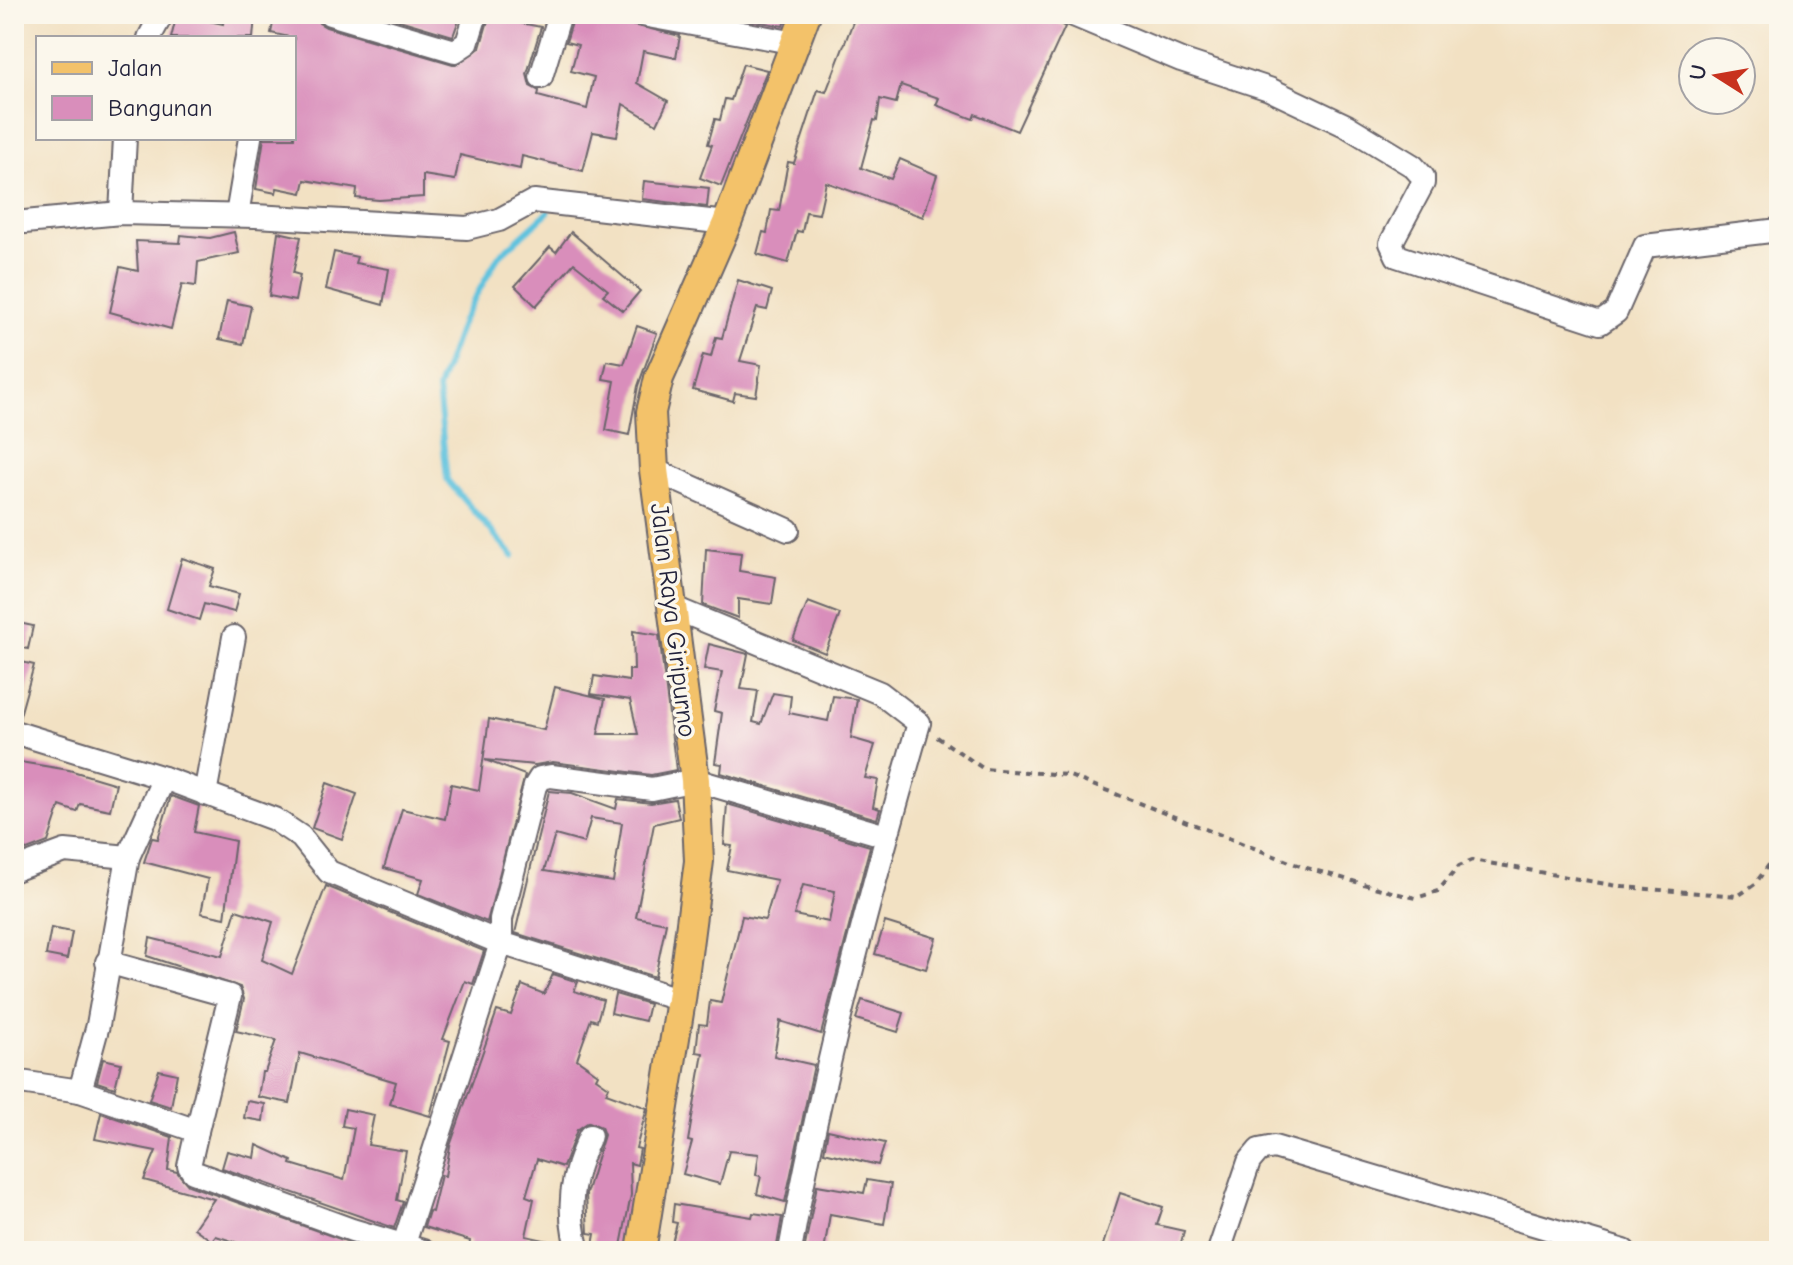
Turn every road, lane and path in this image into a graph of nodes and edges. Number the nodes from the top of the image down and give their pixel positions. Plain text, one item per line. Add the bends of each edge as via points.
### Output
1 (162, 14) edge
2 (330, 14) edge
3 (476, 14) edge
4 (560, 14) edge
5 (637, 14) edge
6 (806, 14) edge
7 (1071, 14) edge
8 (150, 36) edge
9 (796, 43) junction
10 (541, 77) dead end
11 (125, 140) edge
12 (250, 140) edge
13 (121, 213) junction
14 (237, 215) junction
15 (14, 223) edge
16 (727, 223) junction
17 (1779, 230) edge
18 (654, 470) junction
19 (788, 530) dead end
20 (674, 608) junction
21 (234, 637) dead end
22 (919, 723) junction
23 (14, 732) edge
24 (164, 778) junction
25 (695, 780) junction
26 (205, 794) junction
27 (886, 836) junction
28 (1779, 851) edge
29 (128, 857) junction
30 (14, 870) edge
31 (501, 943) junction
32 (107, 962) junction
33 (681, 1000) junction
34 (14, 1081) edge
35 (80, 1091) junction
36 (197, 1131) junction
37 (590, 1136) dead end
38 (414, 1248) edge
39 (578, 1251) edge
40 (641, 1251) edge
41 (790, 1251) edge
42 (1219, 1251) edge
43 (1624, 1251) edge

1 - 8 street
2 - 3 street via 455,51 467,43
4 - 10 street
5 - 9 street
6 - 9 main road, Jalan Raya Giripurno
7 - 17 street via 1181,60 1269,89 1347,126 1413,166 1423,183 1391,243 1397,256 1600,323 1616,312 1645,246
9 - 16 main road, Jalan Raya Giripurno
11 - 13 street
12 - 14 street
13 - 14 street
13 - 15 street
14 - 16 street via 467,228 499,220 534,201
16 - 18 main road, Jalan Raya Giripurno via 659,378 651,412
18 - 19 street
18 - 20 main road, Jalan Raya Giripurno
20 - 22 street via 880,693
20 - 25 main road, Jalan Raya Giripurno
21 - 26 street
22 - 27 street
22 - 28 path via 984,769 1067,775 1300,866 1416,898 1438,891 1459,866 1472,860 1623,887 1738,896 1755,884
23 - 24 street
24 - 26 street
24 - 29 street
25 - 27 street
25 - 31 street via 646,788 551,776 538,781 501,919
25 - 33 main road, Jalan Raya Giripurno via 698,879
26 - 31 street via 274,819 301,837 329,872
27 - 41 street via 803,1177
29 - 30 street via 65,851
29 - 32 street
31 - 33 street
31 - 38 street
32 - 35 street via 98,1025
32 - 36 street via 230,996
33 - 40 main road, Jalan Raya Giripurno
34 - 35 street
35 - 36 street
36 - 38 street via 189,1166 193,1172
37 - 39 street via 570,1194
42 - 43 street via 1249,1162 1259,1150 1274,1147

